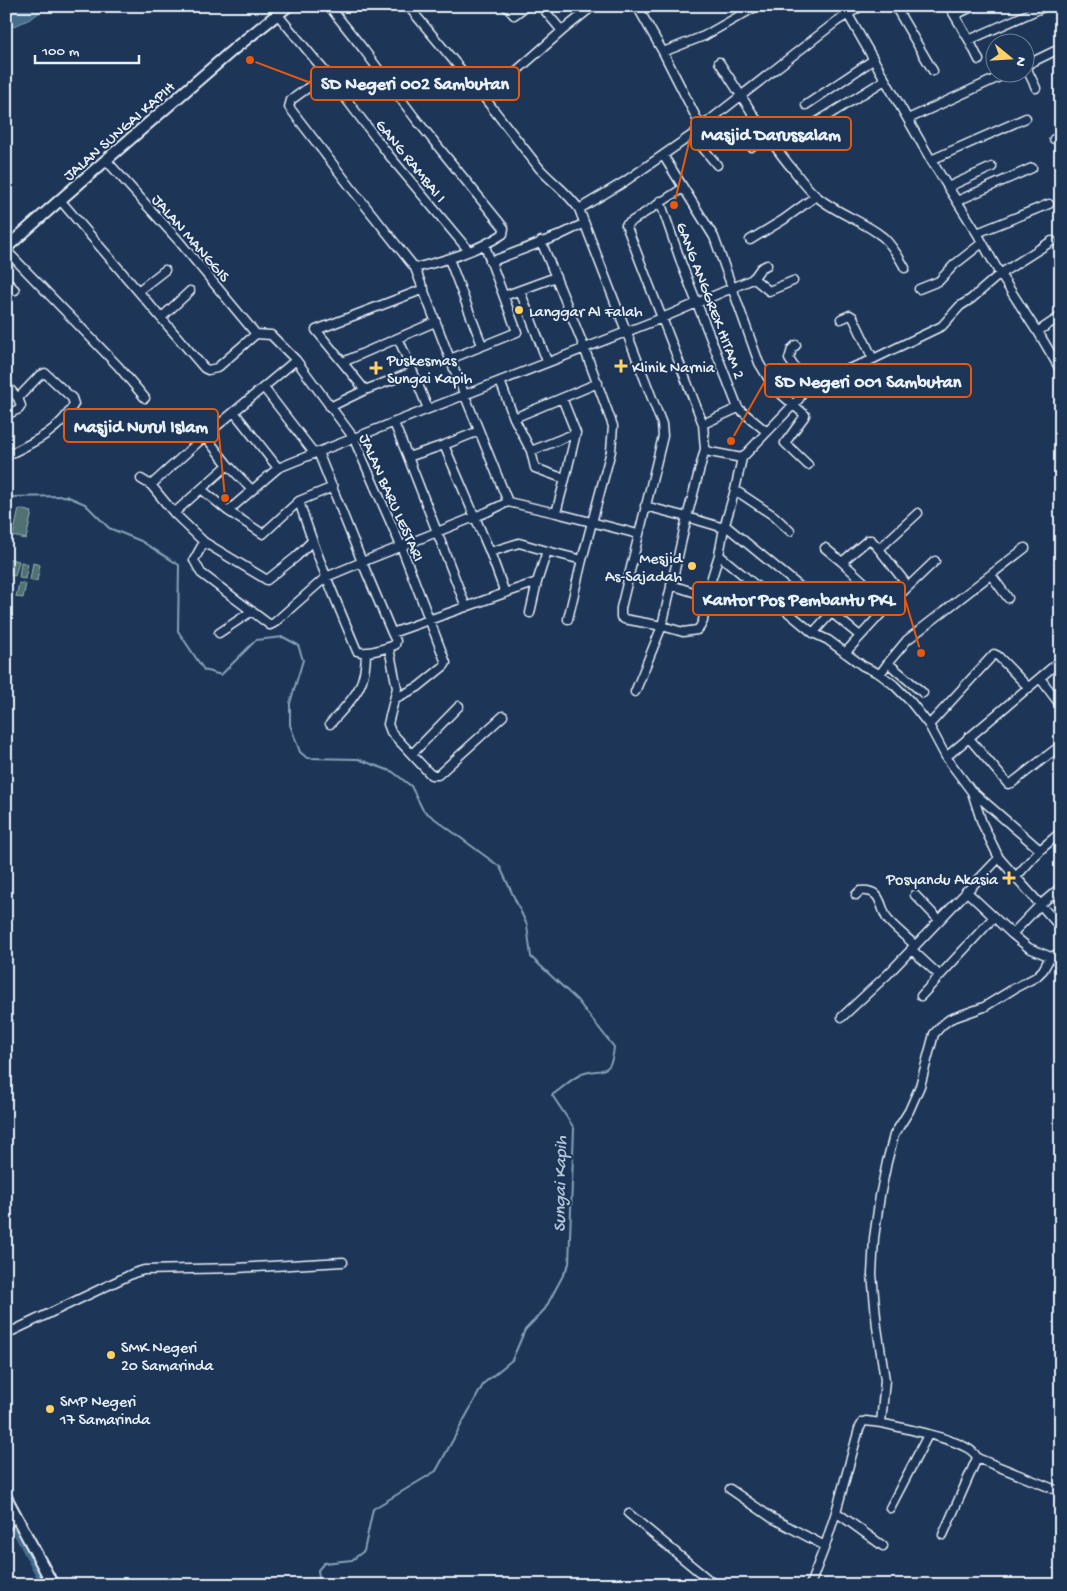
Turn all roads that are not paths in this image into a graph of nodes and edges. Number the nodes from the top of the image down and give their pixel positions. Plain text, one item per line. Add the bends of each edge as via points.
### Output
1 (288, 6) edge
2 (329, 6) edge
3 (408, 6) edge
4 (506, 6) edge
5 (526, 6) edge
6 (541, 6) edge
7 (593, 6) edge
8 (637, 6) edge
9 (758, 6) edge
10 (842, 6) edge
11 (861, 6) edge
12 (895, 6) edge
13 (949, 6) edge
14 (974, 6) edge
15 (1046, 6) edge
16 (744, 9) edge
17 (847, 14) junction
18 (278, 15) junction
19 (955, 15) junction
20 (562, 31) junction
21 (970, 40) junction
22 (1061, 48) edge
23 (663, 52) junction
24 (873, 60) junction
25 (980, 60) dead end
26 (719, 62) dead end
27 (1034, 62) edge
28 (933, 71) dead end
29 (327, 74) junction
30 (513, 74) dead end
31 (885, 80) junction
32 (988, 82) edge
33 (1033, 82) edge
34 (1036, 88) dead end
35 (741, 95) junction
36 (806, 105) dead end
37 (1026, 118) dead end
38 (908, 119) junction
39 (817, 122) dead end
40 (701, 127) junction
41 (692, 135) junction
42 (767, 136) junction
43 (751, 147) dead end
44 (663, 155) junction
45 (106, 160) junction
46 (931, 160) junction
47 (717, 165) dead end
48 (992, 167) dead end
49 (1032, 168) dead end
50 (948, 186) junction
51 (683, 188) junction
52 (816, 196) junction
53 (60, 200) junction
54 (660, 201) junction
55 (957, 201) junction
56 (1049, 204) dead end
57 (579, 209) junction
58 (584, 224) junction
59 (977, 232) junction
60 (750, 240) dead end
61 (541, 241) junction
62 (1052, 241) dead end
63 (982, 243) junction
64 (485, 246) junction
65 (6, 249) edge
66 (469, 251) junction
67 (448, 259) junction
68 (490, 262) junction
69 (767, 265) dead end
70 (415, 268) junction
71 (905, 268) dead end
72 (165, 270) dead end
73 (1000, 274) junction
74 (556, 277) junction
75 (753, 278) junction
76 (6, 281) edge
77 (793, 281) dead end
78 (733, 288) junction
79 (919, 288) dead end
80 (424, 289) junction
81 (15, 290) dead end
82 (138, 291) junction
83 (190, 291) dead end
84 (520, 291) junction
85 (504, 296) junction
86 (697, 304) junction
87 (1061, 316) edge
88 (161, 318) junction
89 (662, 318) junction
90 (841, 319) dead end
91 (435, 322) junction
92 (533, 325) junction
93 (1037, 330) junction
94 (517, 332) junction
95 (625, 332) junction
96 (256, 334) junction
97 (398, 338) junction
98 (796, 344) dead end
99 (482, 345) junction
100 (584, 347) junction
101 (450, 359) junction
102 (873, 359) junction
103 (296, 360) junction
104 (547, 361) junction
105 (343, 362) junction
106 (1061, 371) edge
107 (413, 372) junction
108 (500, 381) junction
109 (598, 383) junction
110 (6, 385) edge
111 (264, 388) junction
112 (365, 390) junction
113 (802, 392) junction
114 (464, 394) junction
115 (18, 398) junction
116 (145, 398) dead end
117 (562, 398) junction
118 (792, 405) junction
119 (330, 407) junction
120 (738, 408) junction
121 (428, 409) junction
122 (234, 412) junction
123 (6, 416) edge
124 (514, 418) junction
125 (394, 423) junction
126 (703, 424) junction
127 (478, 431) junction
128 (768, 432) junction
129 (576, 433) junction
130 (205, 436) junction
131 (353, 437) junction
132 (444, 445) junction
133 (705, 449) junction
134 (316, 452) junction
135 (531, 452) junction
136 (6, 456) edge
137 (408, 457) junction
138 (742, 458) junction
139 (228, 465) junction
140 (808, 465) dead end
141 (278, 468) junction
142 (141, 479) dead end
143 (565, 479) junction
144 (152, 485) junction
145 (333, 487) junction
146 (201, 489) junction
147 (252, 490) junction
148 (735, 490) junction
149 (299, 501) junction
150 (508, 502) junction
151 (645, 506) junction
152 (228, 511) junction
153 (174, 512) junction
154 (918, 513) dead end
155 (556, 514) junction
156 (687, 516) junction
157 (474, 517) junction
158 (592, 524) junction
159 (725, 527) junction
160 (790, 531) dead end
161 (438, 532) junction
162 (638, 534) junction
163 (312, 541) junction
164 (204, 542) junction
165 (401, 546) junction
166 (825, 548) dead end
167 (1025, 548) dead end
168 (879, 549) junction
169 (490, 552) junction
170 (547, 552) junction
171 (719, 555) junction
172 (582, 560) junction
173 (935, 561) dead end
174 (362, 562) junction
175 (842, 562) junction
176 (991, 575) junction
177 (326, 577) junction
178 (537, 582) junction
179 (671, 585) junction
180 (908, 586) junction
181 (802, 588) junction
182 (505, 593) junction
183 (706, 596) junction
184 (1008, 598) dead end
185 (889, 605) junction
186 (466, 607) junction
187 (783, 609) junction
188 (252, 611) junction
189 (530, 613) dead end
190 (831, 613) junction
191 (568, 619) dead end
192 (430, 620) junction
193 (662, 626) junction
194 (219, 633) dead end
195 (392, 633) junction
196 (813, 633) junction
197 (860, 636) junction
198 (389, 648) junction
199 (366, 652) junction
200 (845, 653) junction
201 (1061, 660) edge
202 (888, 663) junction
203 (880, 674) junction
204 (1040, 678) junction
205 (1029, 688) junction
206 (635, 692) dead end
207 (923, 693) dead end
208 (396, 698) junction
209 (459, 706) dead end
210 (1061, 706) edge
211 (503, 716) dead end
212 (330, 724) dead end
213 (929, 725) junction
214 (968, 737) junction
215 (1061, 745) edge
216 (412, 754) junction
217 (946, 757) junction
218 (972, 792) junction
219 (1061, 832) edge
220 (1040, 850) junction
221 (999, 858) junction
222 (1016, 878) junction
223 (1061, 887) edge
224 (966, 891) junction
225 (915, 894) dead end
226 (856, 895) dead end
227 (1040, 905) junction
228 (994, 918) junction
229 (939, 920) junction
230 (1061, 928) edge
231 (1012, 934) junction
232 (913, 947) junction
233 (1061, 953) edge
234 (1051, 957) junction
235 (940, 976) junction
236 (921, 996) dead end
237 (842, 1017) dead end
238 (343, 1262) dead end
239 (6, 1334) edge
240 (881, 1423) junction
241 (928, 1435) junction
242 (977, 1458) junction
243 (730, 1489) dead end
244 (1061, 1492) edge
245 (6, 1497) edge
246 (890, 1508) dead end
247 (836, 1512) junction
248 (15, 1514) junction
249 (629, 1514) dead end
250 (6, 1527) edge
251 (943, 1535) dead end
252 (825, 1546) junction
253 (883, 1546) dead end
254 (53, 1585) edge
255 (715, 1585) edge
256 (810, 1585) edge

1 - 18 street, JALAN SUNGAI KAPIH
2 - 64 street via 504,228 503,234
3 - 57 street via 540,169
4 - 5 street via 514,15
6 - 20 street
7 - 20 street
8 - 23 street
9 - 16 street
10 - 17 street
11 - 17 street
12 - 28 street
13 - 19 street
14 - 19 street
15 - 21 street
16 - 23 street via 704,36
17 - 24 street
17 - 35 street
18 - 29 street, GANG RAMBAI I
18 - 45 street, JALAN SUNGAI KAPIH
19 - 21 street
20 - 30 street
21 - 25 street
22 - 27 street
23 - 40 street
24 - 31 street
24 - 36 street
26 - 35 street
29 - 66 street, GANG RAMBAI I
29 - 70 street via 291,100 290,107
31 - 38 street
31 - 39 street
32 - 38 street
33 - 34 street
35 - 40 street
35 - 42 street
37 - 46 street
38 - 46 street
40 - 41 street
41 - 44 street
41 - 47 street
42 - 43 street
42 - 52 street
44 - 51 street
44 - 57 street
45 - 53 street, JALAN SUNGAI KAPIH
45 - 96 street, JALAN MANGGIS
46 - 50 street
48 - 50 street
49 - 55 street
50 - 55 street
51 - 54 street
51 - 78 street via 711,232
52 - 60 street
52 - 71 street via 884,237
53 - 65 street, JALAN SUNGAI KAPIH
53 - 82 street
54 - 86 street, GANG ANGGREK HITAM 2
54 - 89 street via 626,226
55 - 59 street
56 - 59 street
57 - 58 street
58 - 61 street
58 - 95 street
59 - 63 street
61 - 68 street
61 - 74 street
62 - 73 street
63 - 73 street
63 - 79 street via 939,281
64 - 66 street
64 - 68 street
65 - 116 street
66 - 67 street
67 - 70 street
67 - 99 street
68 - 85 street
69 - 75 street
70 - 80 street
72 - 82 street
73 - 93 street
73 - 102 street via 960,306 942,326
74 - 84 street
74 - 100 street
75 - 77 street via 768,291
75 - 78 street
76 - 81 street
78 - 86 street
78 - 118 street via 759,363 774,388
80 - 91 street
80 - 105 street via 316,330
82 - 88 street
83 - 88 street
84 - 85 street
84 - 92 street
85 - 94 street
86 - 89 street
86 - 120 street, GANG ANGGREK HITAM 2
87 - 93 street
88 - 96 street via 208,370 216,368
89 - 95 street
89 - 126 street
90 - 102 street via 852,316
91 - 97 street
91 - 101 street
92 - 94 street
92 - 104 street
93 - 106 street
94 - 99 street
95 - 100 street
95 - 151 street via 663,431
96 - 103 street, JALAN BARU LESTARI via 273,336
97 - 105 street
97 - 107 street
98 - 113 street via 790,358 799,374
99 - 101 street
100 - 104 street
100 - 109 street
101 - 114 street
102 - 113 street via 808,384
103 - 111 street
103 - 119 street, JALAN BARU LESTARI
104 - 108 street
105 - 112 street
107 - 112 street
107 - 121 street
108 - 114 street
108 - 124 street
109 - 117 street
109 - 158 street via 614,432
110 - 115 street
111 - 122 street
111 - 134 street
112 - 119 street
113 - 118 street
114 - 121 street
114 - 127 street
115 - 123 street via 20,408
115 - 136 street via 45,373 74,401 63,419 47,434
117 - 124 street
117 - 129 street
118 - 128 street
118 - 140 street via 804,417 785,443
119 - 131 street, JALAN BARU LESTARI
120 - 126 street
120 - 128 street
121 - 125 street
122 - 130 street
122 - 141 street
124 - 135 street
125 - 131 street
125 - 137 street
126 - 133 street
127 - 132 street
127 - 150 street
128 - 138 street
129 - 135 street
129 - 143 street
130 - 139 street
130 - 144 street
131 - 134 street
131 - 165 street, JALAN BARU LESTARI
132 - 137 street
132 - 157 street
133 - 138 street
133 - 156 street
134 - 141 street
134 - 145 street
135 - 143 street via 537,470
137 - 161 street
138 - 148 street
139 - 146 street
139 - 147 street
141 - 147 street
142 - 144 street
143 - 155 street
144 - 153 street
145 - 149 street
145 - 174 street
146 - 152 street
146 - 153 street
147 - 152 street
148 - 159 street
148 - 160 street
149 - 152 street via 263,534
149 - 163 street
150 - 155 street
150 - 157 street
151 - 156 street
151 - 162 street
153 - 164 street
154 - 168 street
155 - 158 street
156 - 159 street
156 - 179 street
157 - 161 street
157 - 169 street
158 - 162 street
158 - 172 street
159 - 171 street
159 - 181 street
161 - 165 street
161 - 186 street
162 - 193 street via 621,614 624,619
163 - 164 street via 267,580
163 - 177 street
164 - 188 street via 194,558 196,566
165 - 174 street
165 - 192 street, JALAN BARU LESTARI
166 - 175 street
167 - 176 street
168 - 175 street via 868,540
168 - 180 street
169 - 170 street via 518,544
169 - 182 street
170 - 172 street
170 - 178 street
171 - 183 street
171 - 187 street
172 - 191 street
173 - 180 street
174 - 177 street
174 - 195 street
175 - 185 street
176 - 184 street
176 - 202 street via 907,640
177 - 188 street via 270,625
177 - 199 street via 357,651
178 - 182 street
178 - 189 street
179 - 183 street
179 - 193 street
180 - 185 street
181 - 187 street
181 - 190 street
182 - 186 street
183 - 193 street via 702,621 697,630 683,632
185 - 197 street
186 - 192 street
187 - 196 street
188 - 194 street
190 - 196 street
190 - 197 street
192 - 195 street
192 - 208 street, JALAN BARU LESTARI via 445,665 418,687
193 - 206 street
195 - 198 street via 396,644
196 - 200 street
197 - 200 street
198 - 199 street
198 - 208 street
199 - 212 street via 360,686
200 - 203 street
201 - 204 street
202 - 203 street
202 - 207 street
203 - 213 street via 900,690
204 - 205 street
204 - 210 street
205 - 213 street via 994,654
205 - 214 street
208 - 216 street via 388,728
209 - 216 street
211 - 216 street via 438,775 431,775
213 - 217 street
214 - 215 street via 1008,784
214 - 217 street
217 - 218 street
218 - 220 street
218 - 221 street
219 - 220 street
220 - 222 street
221 - 222 street
221 - 224 street
222 - 227 street
223 - 227 street
224 - 228 street
224 - 229 street
225 - 229 street
226 - 232 street via 863,890 877,897 887,918
227 - 230 street
227 - 231 street
228 - 231 street
228 - 235 street
229 - 232 street
231 - 234 street via 1029,948
232 - 235 street
232 - 237 street
233 - 234 street
234 - 240 street via 1036,977 984,1008 950,1019 934,1034 920,1086 894,1135 880,1196 872,1274 885,1380
235 - 236 street
238 - 239 street via 144,1270
240 - 241 street
240 - 247 street via 866,1421 859,1429
241 - 242 street via 962,1445
241 - 246 street
242 - 244 street
242 - 251 street
243 - 252 street via 772,1518
245 - 248 street
247 - 252 street
247 - 253 street
248 - 250 street
248 - 254 street
249 - 255 street
252 - 256 street

